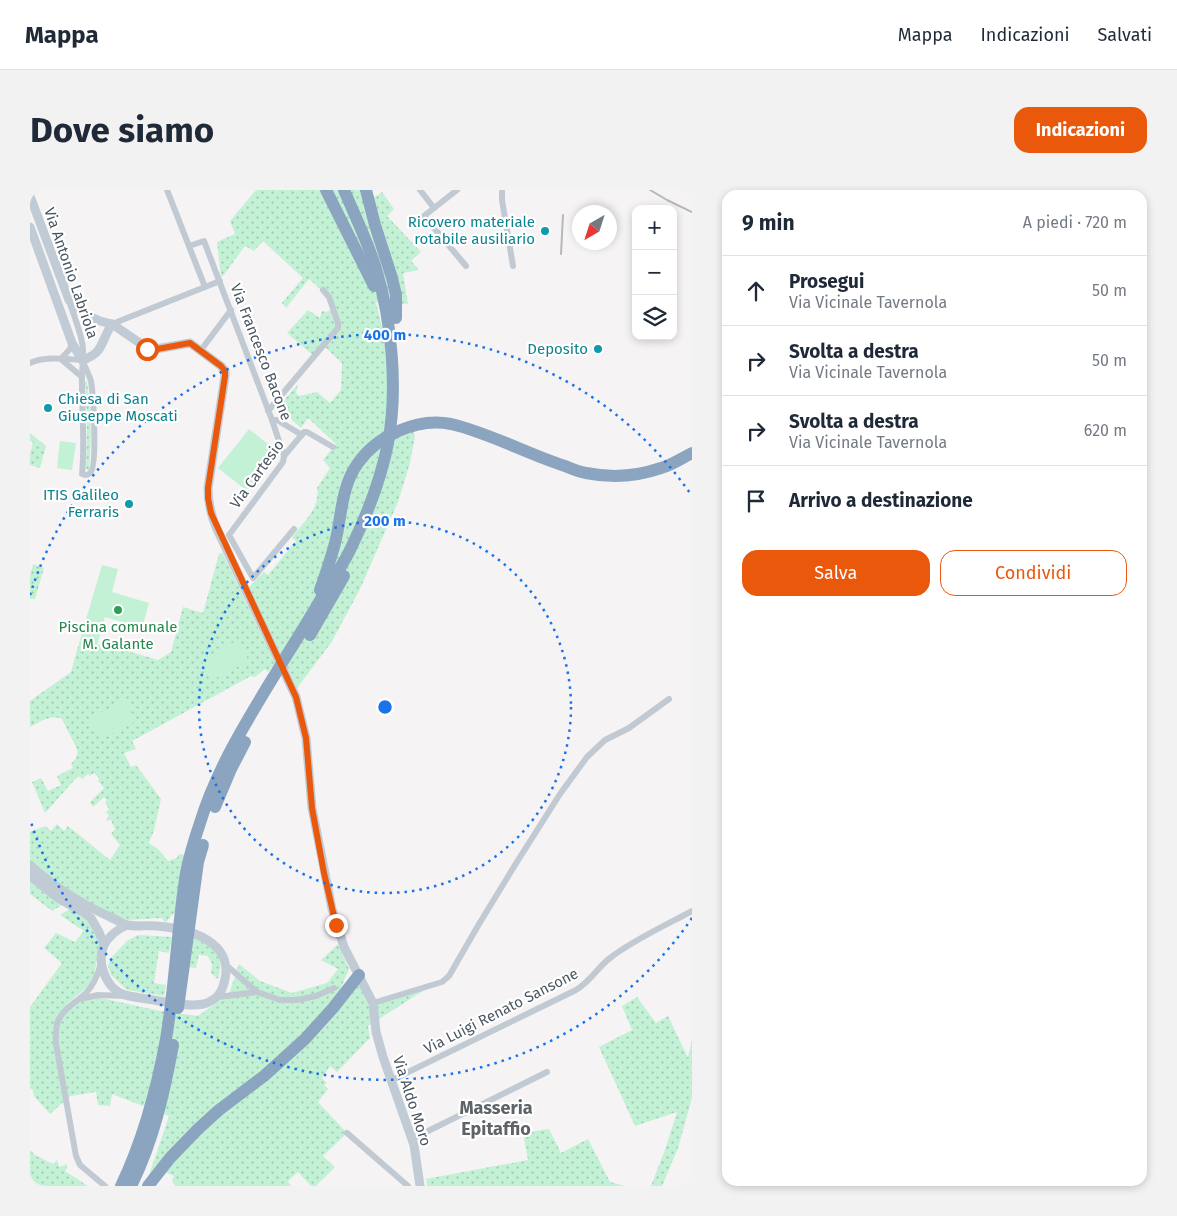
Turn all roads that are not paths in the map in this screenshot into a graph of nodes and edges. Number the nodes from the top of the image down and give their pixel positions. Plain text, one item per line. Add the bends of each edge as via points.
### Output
1 (167, 190) edge
2 (326, 190) edge
3 (344, 190) edge
4 (353, 190) edge
5 (366, 190) edge
6 (420, 190) edge
7 (456, 190) edge
8 (502, 190) edge
9 (30, 196) edge
10 (434, 208) junction
11 (30, 228) edge
12 (189, 246) junction
13 (466, 266) dead end
14 (513, 266) dead end
15 (220, 281) junction
16 (205, 287) junction
17 (323, 290) dead end
18 (68, 300) junction
19 (231, 310) junction
20 (396, 318) junction
21 (112, 324) junction
22 (72, 344) junction
23 (204, 346) dead end
24 (391, 349) junction
25 (61, 359) junction
26 (82, 360) junction
27 (30, 363) edge
28 (82, 377) junction
29 (268, 411) junction
30 (272, 420) junction
31 (302, 435) junction
32 (333, 447) dead end
33 (692, 453) edge
34 (284, 456) junction
35 (294, 529) dead end
36 (306, 625) junction
37 (295, 651) junction
38 (669, 699) dead end
39 (30, 865) edge
40 (30, 876) edge
41 (692, 911) edge
42 (127, 924) junction
43 (104, 945) junction
44 (101, 961) junction
45 (226, 966) junction
46 (358, 975) junction
47 (334, 988) dead end
48 (257, 992) junction
49 (126, 996) junction
50 (218, 997) junction
51 (76, 1000) junction
52 (373, 1003) junction
53 (547, 1072) dead end
54 (392, 1080) junction
55 (347, 1133) dead end
56 (412, 1139) junction
57 (105, 1186) edge
58 (121, 1186) edge
59 (131, 1186) edge
60 (148, 1186) edge
61 (408, 1186) edge
62 (420, 1186) edge

1 - 12 street
2 - 24 highway via 374,284
3 - 24 highway via 376,269 385,303
4 - 20 highway via 384,267
5 - 20 highway via 396,295
6 - 10 street
7 - 10 street
8 - 14 street
9 - 18 street, Via Antonio Labriola
10 - 13 street via 424,216
11 - 22 street, Via Antonio Labriola
12 - 15 street via 204,241
12 - 16 street
15 - 16 street, Via Francesco Bacone
15 - 19 street, Via Francesco Bacone
16 - 21 street, Via Francesco Bacone
17 - 29 street via 329,297 338,328
18 - 21 street via 88,316
18 - 26 street, Via Antonio Labriola via 82,344
19 - 23 street
19 - 29 street, Via Francesco Bacone
20 - 37 highway via 400,408 395,446 384,488 358,553 325,611
21 - 26 street via 98,352
21 - 46 street, Via Aldo Moro via 150,350 190,343 225,371 208,488 211,513 296,697 306,738 312,808 332,909
22 - 25 street
22 - 26 street, Via Antonio Labriola
24 - 36 highway via 391,424 376,486 351,549
25 - 26 street
25 - 27 street via 41,359
25 - 28 street
26 - 28 street, Via Antonio Labriola
26 - 28 street, Via Antonio Labriola via 90,379 94,406 94,455 87,475 82,474
29 - 30 street, Via Francesco Bacone
30 - 31 street, Via Cartesio
30 - 34 street, Via Francesco Bacone
31 - 32 street, Via Cartesio via 306,432
31 - 34 street, Via Cartesio
33 - 36 highway via 662,468 627,476 600,475 552,462 450,424 417,425 391,434 371,448 357,464 348,482 335,546
34 - 35 street, Via Cartesio via 283,462 229,535 253,578
36 - 37 highway
37 - 58 highway via 252,713 222,766 200,822 185,877 166,1038 154,1095
37 - 59 highway via 230,770 208,824 198,862 168,1076 152,1135
38 - 52 street via 605,740 587,757 515,865 450,976 442,982
39 - 42 street via 78,901
40 - 43 street via 91,918
41 - 54 street, Via Luigi Renato Sansone via 616,953 576,990
42 - 43 street via 110,936
42 - 45 street via 192,932 210,941
43 - 44 street
44 - 49 street via 105,978
44 - 51 street via 92,986
45 - 48 street
45 - 50 street
46 - 52 street, Via Aldo Moro
46 - 60 highway via 305,1039 198,1129
47 - 48 street via 297,1000 280,1000
48 - 50 street
49 - 50 street via 193,1005 206,1004
49 - 51 street via 98,995
51 - 57 street via 58,1020 56,1044 76,1156 80,1165
52 - 54 street, Via Aldo Moro via 383,1057
53 - 56 street
54 - 56 street, Via Aldo Moro
55 - 61 street
56 - 62 street, Via Aldo Moro

